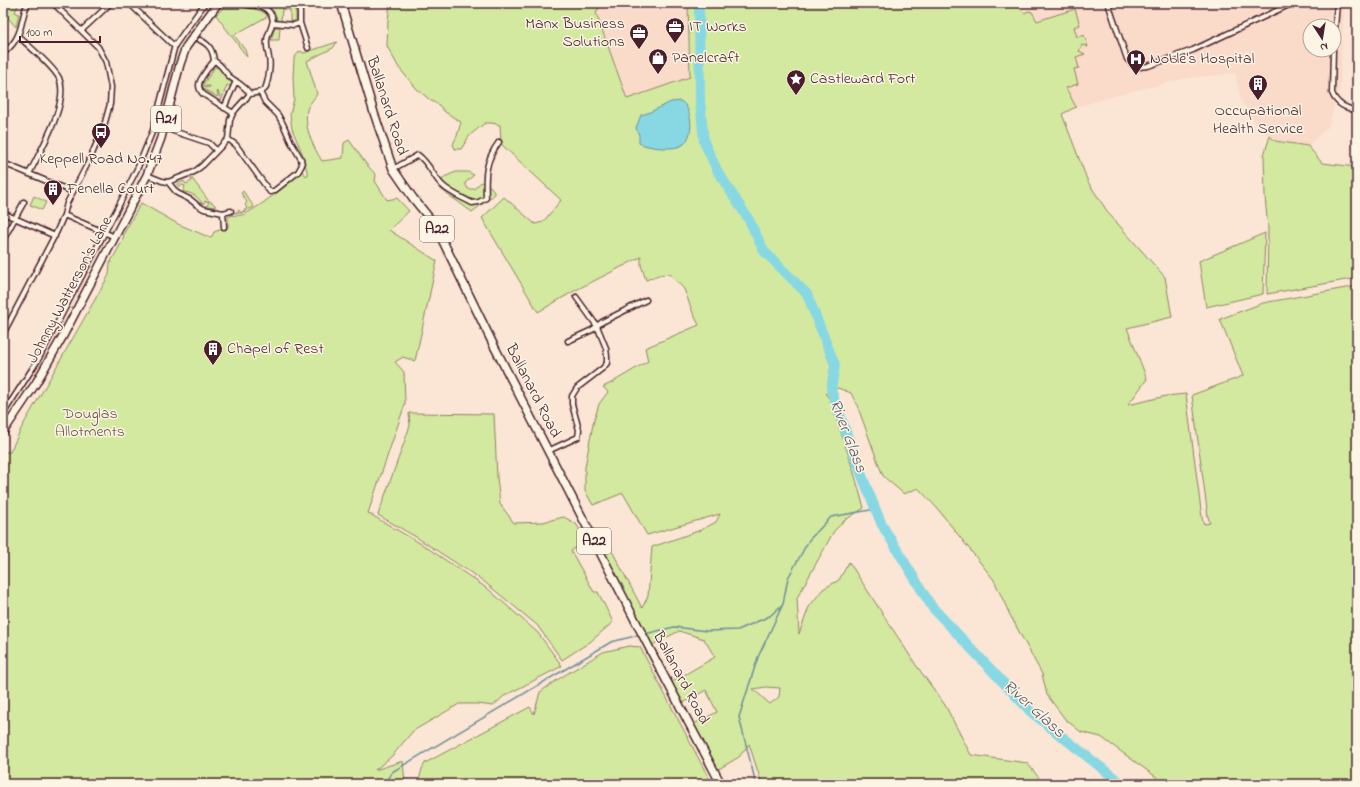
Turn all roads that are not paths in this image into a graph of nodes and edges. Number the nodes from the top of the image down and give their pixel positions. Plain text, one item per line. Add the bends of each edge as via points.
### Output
1 (28, 3) edge
2 (53, 3) edge
3 (111, 3) edge
4 (129, 3) edge
5 (204, 3) edge
6 (218, 3) edge
7 (242, 3) edge
8 (297, 3) edge
9 (341, 3) edge
10 (1108, 3) edge
11 (1293, 3) edge
12 (1337, 3) edge
13 (261, 4) edge
14 (1336, 18) edge
15 (273, 23) junction
16 (300, 23) junction
17 (82, 30) junction
18 (18, 36) junction
19 (202, 43) dead end
20 (176, 45) junction
21 (308, 48) dead end
22 (3, 54) edge
23 (1333, 58) edge
24 (214, 61) junction
25 (236, 81) junction
26 (3, 90) edge
27 (260, 92) junction
28 (250, 94) junction
29 (3, 103) edge
30 (224, 108) junction
31 (1357, 111) edge
32 (233, 113) junction
33 (173, 131) dead end
34 (228, 139) junction
35 (498, 142) dead end
36 (216, 150) junction
37 (3, 163) edge
38 (393, 169) junction
39 (30, 174) junction
40 (147, 175) junction
41 (168, 182) junction
42 (72, 192) junction
43 (24, 202) dead end
44 (232, 211) dead end
45 (3, 213) edge
46 (223, 213) junction
47 (64, 215) junction
48 (14, 218) junction
49 (224, 227) dead end
50 (105, 232) junction
51 (55, 236) junction
52 (115, 237) junction
53 (3, 240) edge
54 (576, 296) dead end
55 (646, 300) dead end
56 (597, 326) junction
57 (3, 334) edge
58 (568, 341) dead end
59 (3, 414) edge
60 (3, 432) edge
61 (548, 451) junction
62 (721, 784) edge

1 - 18 street
2 - 17 street
3 - 17 street
4 - 20 street
5 - 20 street
6 - 40 main road, Johnny Watterson's Lane / A21 via 186,47 161,138
7 - 13 street
8 - 16 street
9 - 38 main road, Ballanard Road / A22
10 - 11 street via 1127,58 1139,67 1193,50
12 - 14 street
13 - 15 street via 270,13
15 - 16 street
15 - 27 street via 267,39 270,64 266,87
16 - 21 street
17 - 42 street via 98,47 106,62 111,96 104,126
18 - 22 street
18 - 39 street via 53,70 62,92 55,120
19 - 24 street via 210,47
20 - 50 street via 148,144
23 - 31 street via 1334,99 1339,104
24 - 25 street via 221,64 227,74
24 - 30 street via 199,85 203,94
25 - 28 street
25 - 30 street
26 - 29 street
27 - 28 street
27 - 34 street via 284,124 301,159 302,165 298,172 270,192
28 - 32 street
30 - 32 street
32 - 34 street
33 - 36 street via 209,143
34 - 36 street
35 - 38 street via 486,172 486,198 479,202 472,203 444,186 418,155
36 - 41 street via 194,172
37 - 39 street
38 - 61 main road, Ballanard Road / A22 via 435,225
39 - 42 street
40 - 41 street
40 - 52 main road, Johnny Watterson's Lane / A21
41 - 46 street via 177,193 204,209
42 - 47 street
43 - 48 street
44 - 46 street
45 - 48 street
46 - 49 street
47 - 50 street
47 - 51 street
48 - 51 street
48 - 53 street
50 - 52 street
50 - 59 street via 38,360
51 - 57 street
52 - 60 main road, Johnny Watterson's Lane / A21 via 41,375 6,423
54 - 56 street
55 - 56 street
56 - 58 street
56 - 61 street via 606,348 607,362 577,388 572,396 579,430 578,437
61 - 62 main road, Ballanard Road / A22

